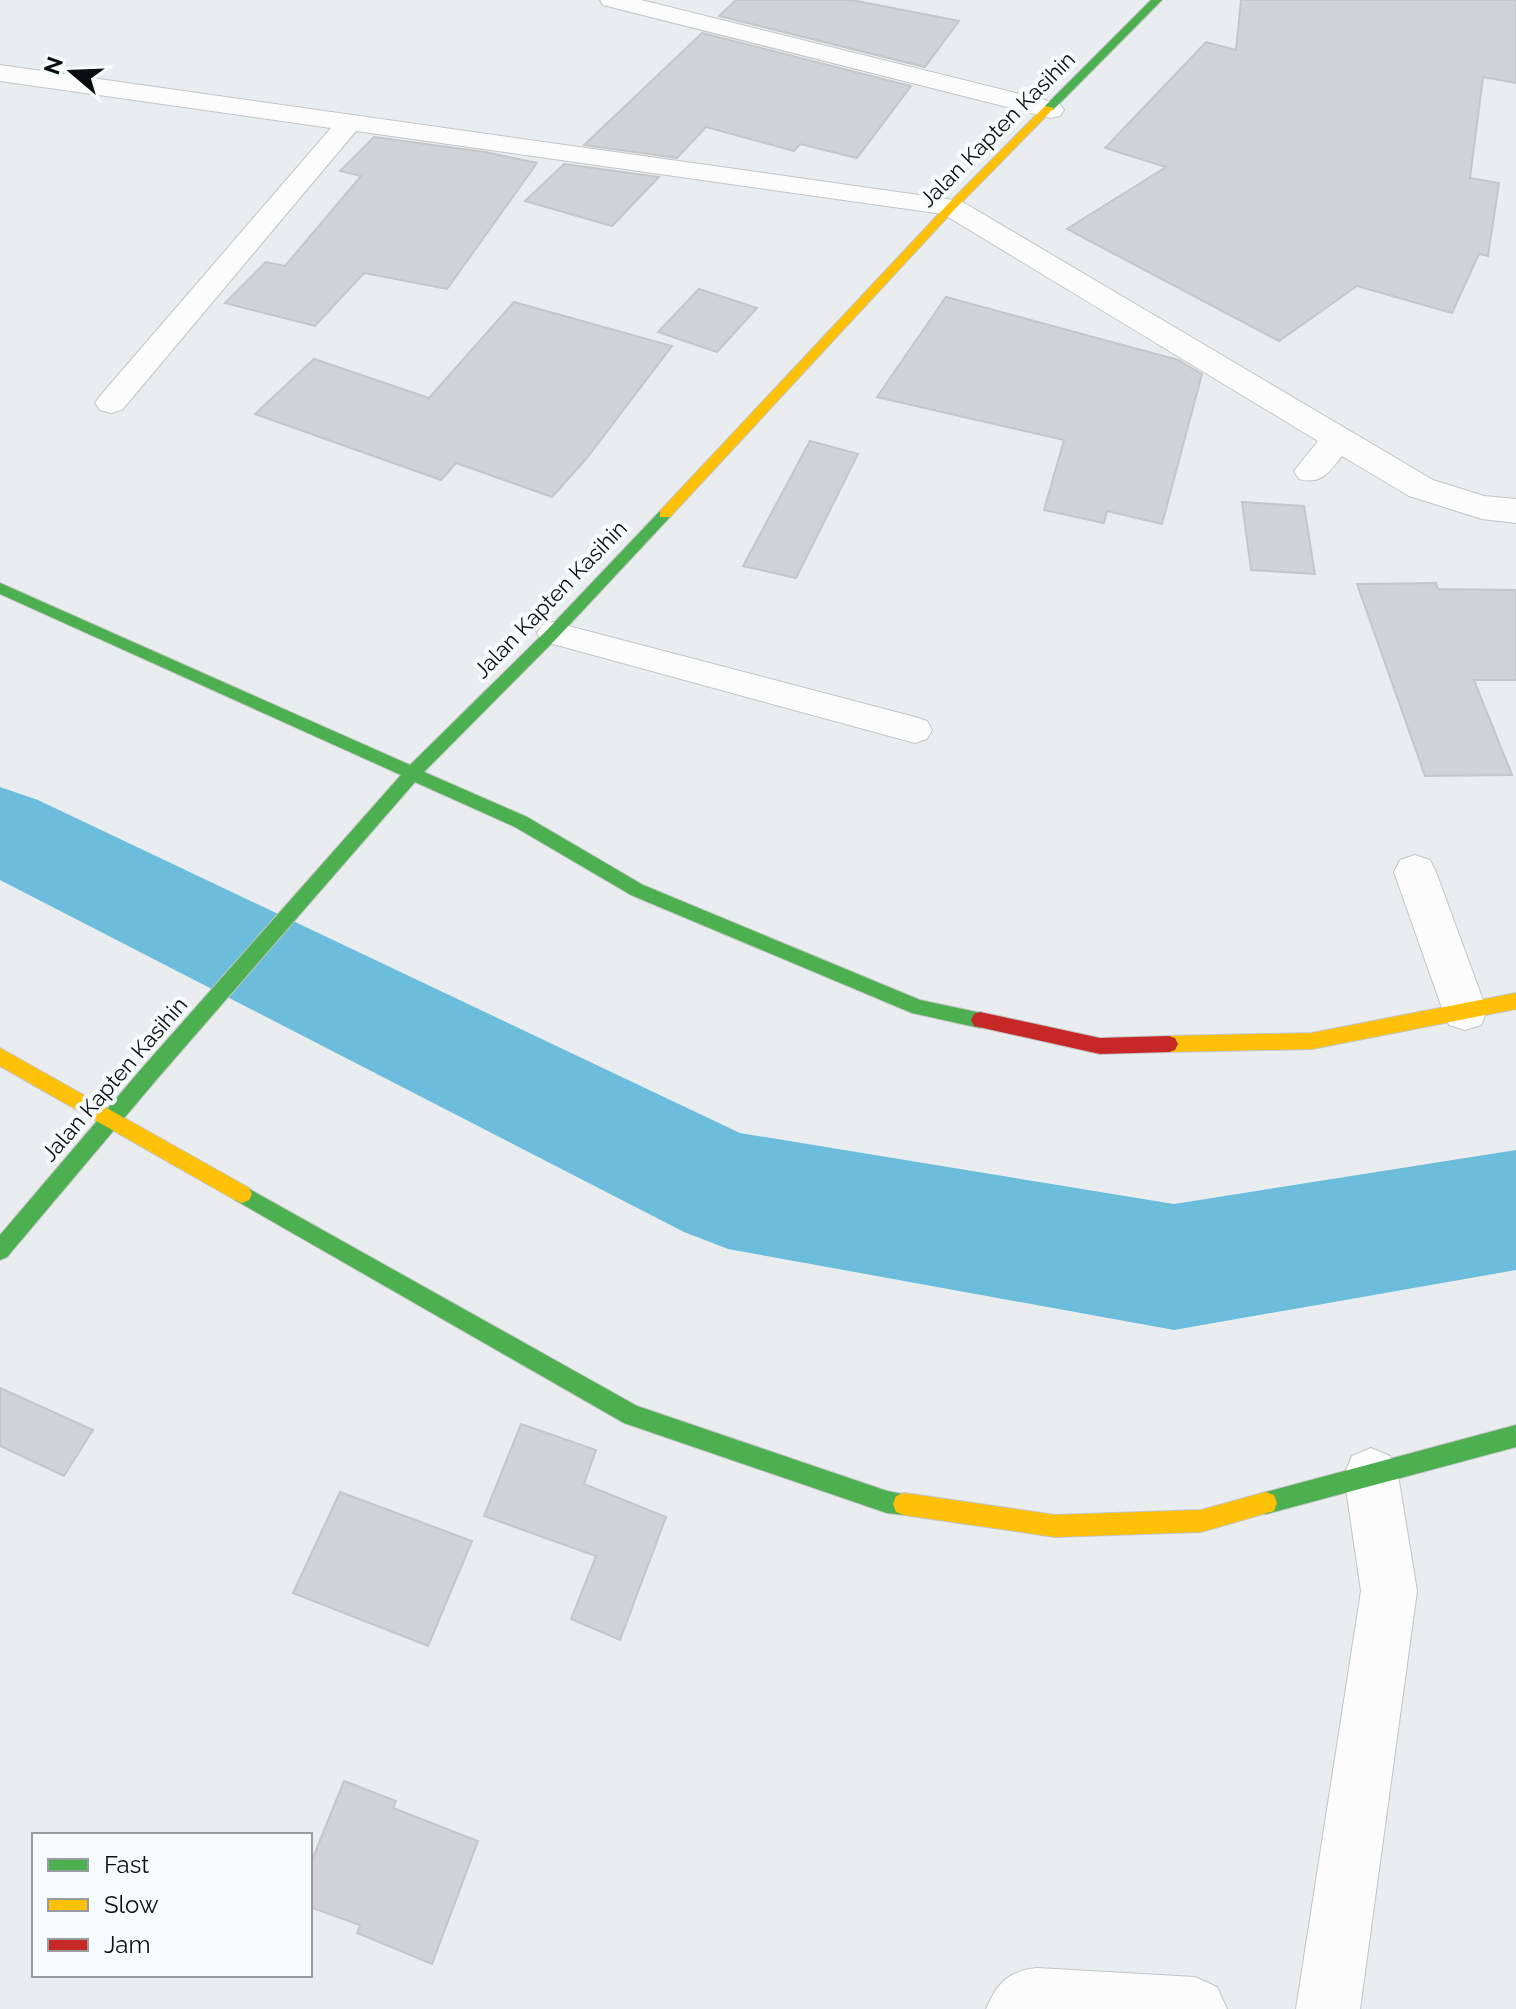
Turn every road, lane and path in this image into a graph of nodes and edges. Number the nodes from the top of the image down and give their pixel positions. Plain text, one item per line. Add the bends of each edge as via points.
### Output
1 (612, 0) edge
2 (1157, 0) edge
3 (0, 73) edge
4 (1051, 110) junction
5 (350, 122) junction
6 (951, 207) junction
7 (111, 403) dead end
8 (1339, 438) junction
9 (1311, 471) dead end
10 (1516, 511) edge
11 (0, 588) edge
12 (553, 633) junction
13 (915, 730) dead end
14 (414, 772) junction
15 (1415, 872) dead end
16 (1516, 1001) edge
17 (1465, 1011) junction
18 (0, 1056) edge
19 (112, 1119) junction
20 (0, 1250) edge
21 (1516, 1436) edge
22 (1371, 1475) junction
23 (1018, 2009) edge
24 (1195, 2009) edge
25 (1328, 2009) edge

1 - 4 street
2 - 4 street, Jalan Kapten Kasihin
3 - 5 street
4 - 6 street, Jalan Kapten Kasihin
5 - 6 street
5 - 7 street
6 - 8 street
6 - 12 street, Jalan Kapten Kasihin
8 - 9 street
8 - 10 street via 1421,488 1482,507
11 - 14 street
12 - 13 lane
12 - 14 street, Jalan Kapten Kasihin
14 - 17 street via 521,822 637,890 918,1007 1100,1046 1312,1041
14 - 19 street, Jalan Kapten Kasihin
15 - 17 street
16 - 17 street
18 - 19 street
19 - 20 street, Jalan Kapten Kasihin
19 - 22 street via 632,1415 887,1502 1055,1526 1201,1521
21 - 22 street
22 - 25 street via 1389,1591
23 - 24 street via 1025,2001 1037,2000

